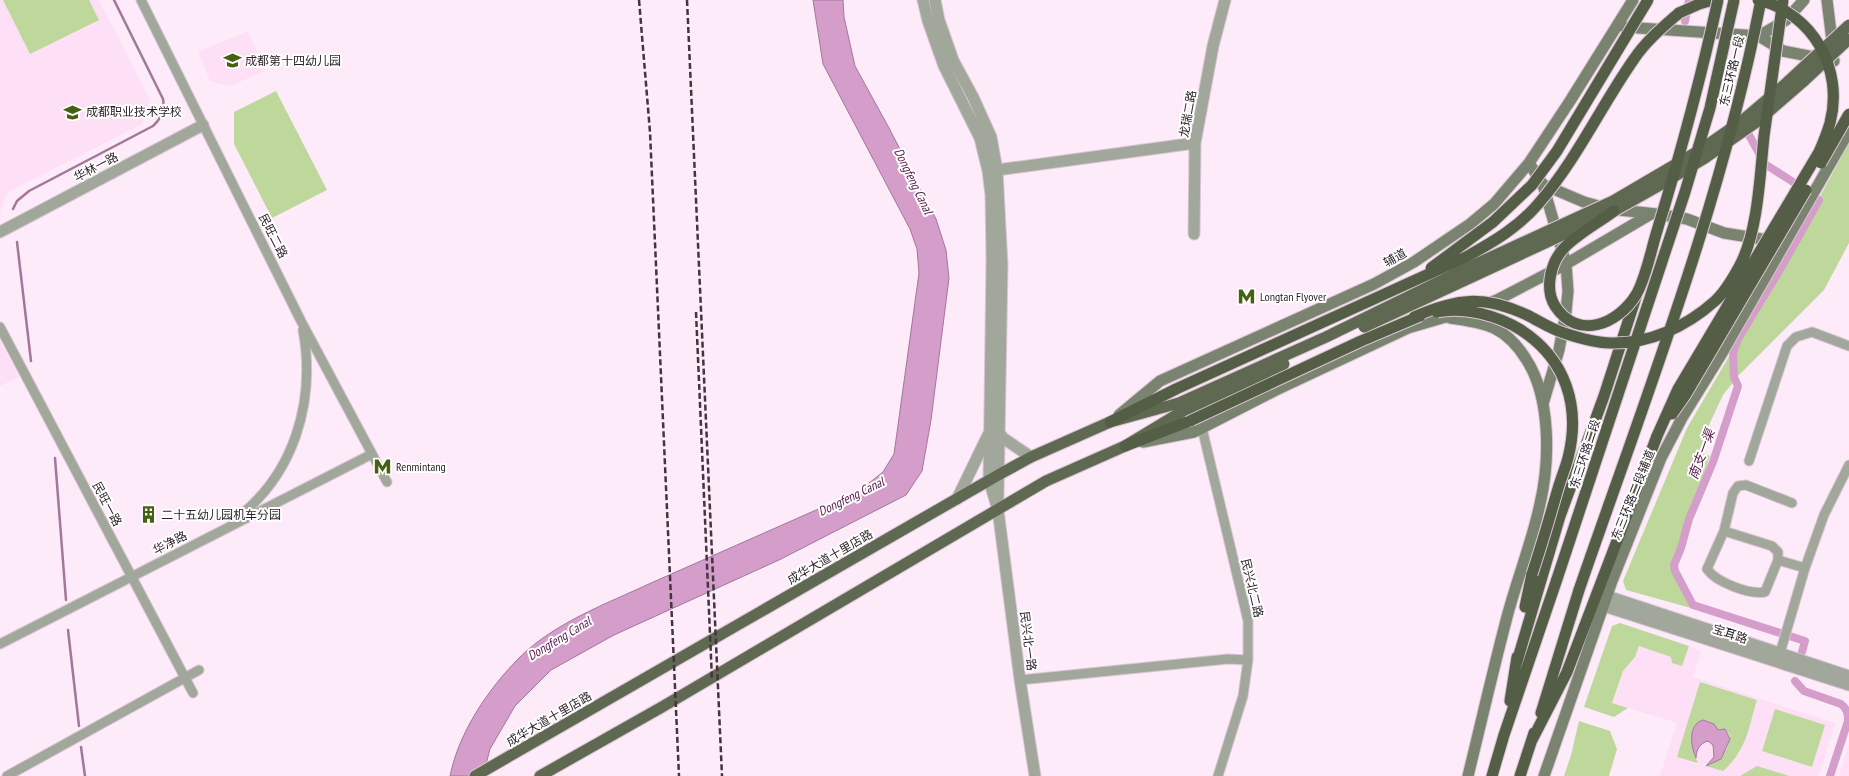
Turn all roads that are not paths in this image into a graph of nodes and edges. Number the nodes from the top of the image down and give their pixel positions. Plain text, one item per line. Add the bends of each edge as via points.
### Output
1 (141, 0) edge
2 (923, 0) edge
3 (935, 0) edge
4 (1225, 0) edge
5 (1632, 0) edge
6 (1648, 0) edge
7 (1713, 0) edge
8 (1718, 0) edge
9 (1734, 0) edge
10 (1759, 0) edge
11 (1783, 0) edge
12 (1804, 0) edge
13 (1826, 0) edge
14 (1849, 25) edge
15 (1617, 26) junction
16 (1759, 36) junction
17 (1849, 39) edge
18 (1834, 60) junction
19 (1849, 114) edge
20 (203, 125) junction
21 (1849, 131) edge
22 (1701, 139) joint
23 (1195, 143) junction
24 (1835, 155) junction
25 (1529, 163) junction
26 (992, 171) junction
27 (1542, 185) junction
28 (1614, 212) junction
29 (1651, 214) junction
30 (0, 232) edge
31 (1194, 234) dead end
32 (1785, 243) junction
33 (1566, 264) junction
34 (1416, 280) junction
35 (1637, 294) junction
36 (1414, 317) junction
37 (1448, 318) junction
38 (301, 321) junction
39 (0, 327) edge
40 (1849, 346) edge
41 (1543, 405) junction
42 (1181, 407) junction
43 (1110, 422) junction
44 (1202, 428) junction
45 (994, 431) junction
46 (1657, 436) junction
47 (1125, 446) junction
48 (372, 454) junction
49 (1031, 457) junction
50 (1749, 461) dead end
51 (1849, 465) edge
52 (1000, 474) junction
53 (1846, 477) edge
54 (989, 480) junction
55 (387, 482) dead end
56 (957, 499) junction
57 (1792, 503) dead end
58 (998, 510) junction
59 (221, 531) junction
60 (1724, 531) junction
61 (1778, 560) junction
62 (1805, 568) junction
63 (1537, 574) junction
64 (131, 576) junction
65 (1603, 599) junction
66 (0, 644) edge
67 (1778, 658) junction
68 (1248, 660) junction
69 (199, 670) dead end
70 (1849, 676) edge
71 (185, 678) junction
72 (1020, 680) junction
73 (1849, 685) edge
74 (193, 693) dead end
75 (1504, 735) junction
76 (1532, 740) junction
77 (7, 776) edge
78 (475, 776) edge
79 (540, 776) edge
80 (1034, 776) edge
81 (1218, 776) edge
82 (1468, 776) edge
83 (1492, 776) edge
84 (1520, 776) edge
85 (1544, 776) edge

1 - 20 street, 民旺二路
2 - 26 street via 944,66 980,138
3 - 26 street via 938,20 953,60 991,136
4 - 23 street, 龙瑞二路 via 1213,46
5 - 15 main road, 辅道
6 - 34 highway, bridge via 1557,151 1532,185 1493,222
7 - 34 highway, bridge via 1679,13 1658,31 1635,58 1561,176 1539,204 1516,226 1479,250
8 - 35 highway, bridge via 1670,190
9 - 22 highway, 东三环路一段, bridge
10 - 46 highway, bridge via 1771,3 1796,17 1818,41 1831,68 1833,100 1830,123 1819,152 1678,389
10 - 76 highway, 东三环路一段, bridge via 1749,62 1727,148 1680,296 1579,590
11 - 36 highway, bridge via 1758,196 1749,241 1739,267 1716,300 1687,322 1657,336 1636,342 1610,344 1594,342 1555,330 1506,305 1485,302 1464,300 1439,306
12 - 16 main road via 1786,20
13 - 18 main road
14 - 42 main road, bridge via 1743,120 1700,150 1612,201
15 - 16 main road
15 - 25 main road, 辅道
16 - 18 main road via 1783,51
17 - 28 main road, bridge via 1758,120 1705,158
18 - 24 main road
19 - 46 highway, bridge via 1686,394
20 - 30 street, 华林一路
20 - 38 street, 民旺二路
21 - 24 main road, 东三环路二段辅道
22 - 75 highway, 东三环路二段, bridge
23 - 26 street
23 - 31 street, 龙瑞二路
24 - 32 main road, 东三环路二段辅道
25 - 27 main road
25 - 43 main road, 辅道 via 1494,204 1470,224 1414,262 1374,284 1160,381
26 - 45 street
27 - 29 main road via 1609,209
27 - 33 main road
28 - 35 highway, bridge via 1564,248 1550,275 1550,293 1555,304 1570,321 1578,325 1597,325 1616,317
28 - 42 main road, bridge
29 - 32 main road via 1688,219 1724,233
29 - 33 main road
32 - 65 main road, 东三环路二段辅道 via 1671,438
33 - 37 main road via 1497,300
33 - 41 main road via 1566,312 1559,350
34 - 43 highway, bridge via 1176,389
35 - 63 highway, bridge via 1604,396
36 - 47 highway, bridge via 1192,420
36 - 63 highway, bridge via 1443,310 1469,312 1511,324 1532,337 1551,357 1563,376 1570,395 1572,435
37 - 41 main road via 1480,323 1507,336 1518,347 1536,375
37 - 44 main road via 1408,328
38 - 48 street, 民旺二路
38 - 59 street via 307,367 306,398 294,444 270,485 255,502
39 - 64 street, 民旺一路
40 - 50 street via 1812,332 1796,336 1787,346
41 - 82 main road via 1546,462 1540,503 1507,617
42 - 43 main road, 成华大道十里店路
42 - 47 main road
43 - 49 main road, 成华大道十里店路
44 - 47 main road via 1194,432
44 - 68 street, 民兴北二路 via 1248,621
45 - 49 street
45 - 52 street
45 - 54 street
45 - 56 street
46 - 65 highway
47 - 58 main road via 1046,481
48 - 55 street, 民旺二路
48 - 59 street, 华净路
49 - 52 main road, 成华大道十里店路
51 - 53 street
52 - 54 main road, 成华大道十里店路
52 - 58 street
53 - 62 street via 1824,515
54 - 56 main road, 成华大道十里店路
54 - 58 street
56 - 78 main road, 成华大道十里店路
57 - 60 street via 1746,485 1738,486 1733,493
58 - 72 street, 民兴北一路
58 - 79 main road
59 - 64 street, 华净路
60 - 61 street via 1772,546 1778,552
60 - 61 street via 1707,569 1712,577 1746,590 1764,592
61 - 62 street
62 - 67 street
63 - 75 highway via 1516,665
64 - 66 street, 华净路
64 - 71 street, 民旺一路
65 - 67 street, 宝耳路
65 - 76 highway
65 - 85 main road, 东三环路二段辅道
67 - 70 street, 宝耳路
67 - 73 street, 宝耳路
68 - 72 street via 1228,659
68 - 81 street, 民兴北二路 via 1243,696
69 - 71 street
71 - 74 street, 民旺一路
71 - 77 street
72 - 80 street, 民兴北一路
75 - 83 highway, 东三环路二段
76 - 84 highway

